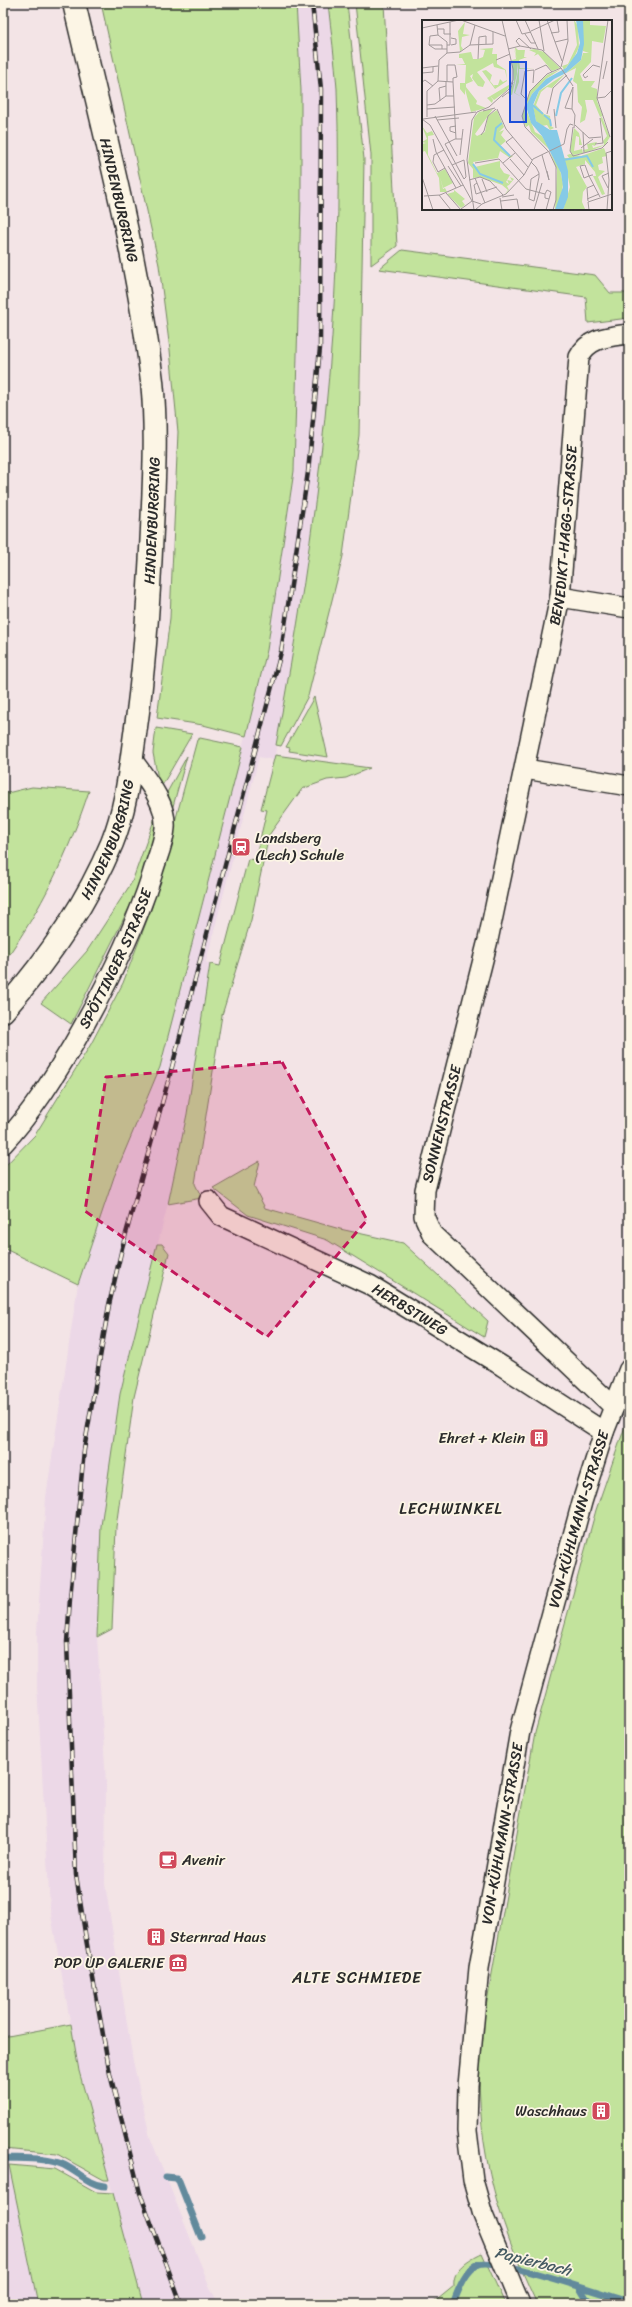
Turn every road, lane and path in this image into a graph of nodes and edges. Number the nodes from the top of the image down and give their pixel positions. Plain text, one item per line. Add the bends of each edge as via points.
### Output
1 (74, 3) edge
2 (629, 334) edge
3 (560, 598) junction
4 (629, 608) edge
5 (131, 758) junction
6 (524, 769) junction
7 (629, 786) edge
8 (3, 1011) edge
9 (3, 1144) edge
10 (209, 1201) dead end
11 (629, 1369) edge
12 (614, 1407) junction
13 (604, 1432) junction
14 (520, 2304) edge

1 - 5 main road, HINDENBURGRING via 136,271 152,383 154,471 149,607
2 - 3 street, BENEDIKT-HAGG-STRASSE via 595,340 584,348 579,357
3 - 4 street
3 - 6 street, BENEDIKT-HAGG-STRASSE
5 - 8 main road, HINDENBURGRING via 115,834 99,870 62,933 25,986
5 - 9 street, SPÖTTINGER STRASSE via 159,798 165,828 142,904 118,960 87,1021 24,1122
6 - 7 street
6 - 12 street, SONNENSTRASSE via 488,940 425,1190 424,1216 432,1234
10 - 13 street, HERBSTWEG via 221,1216 370,1285
11 - 12 street, VON-KÜHLMANN-STRASSE
12 - 13 street, VON-KÜHLMANN-STRASSE
13 - 14 street, VON-KÜHLMANN-STRASSE via 582,1502 520,1731 479,1968 471,2040 467,2131 473,2180 483,2215

